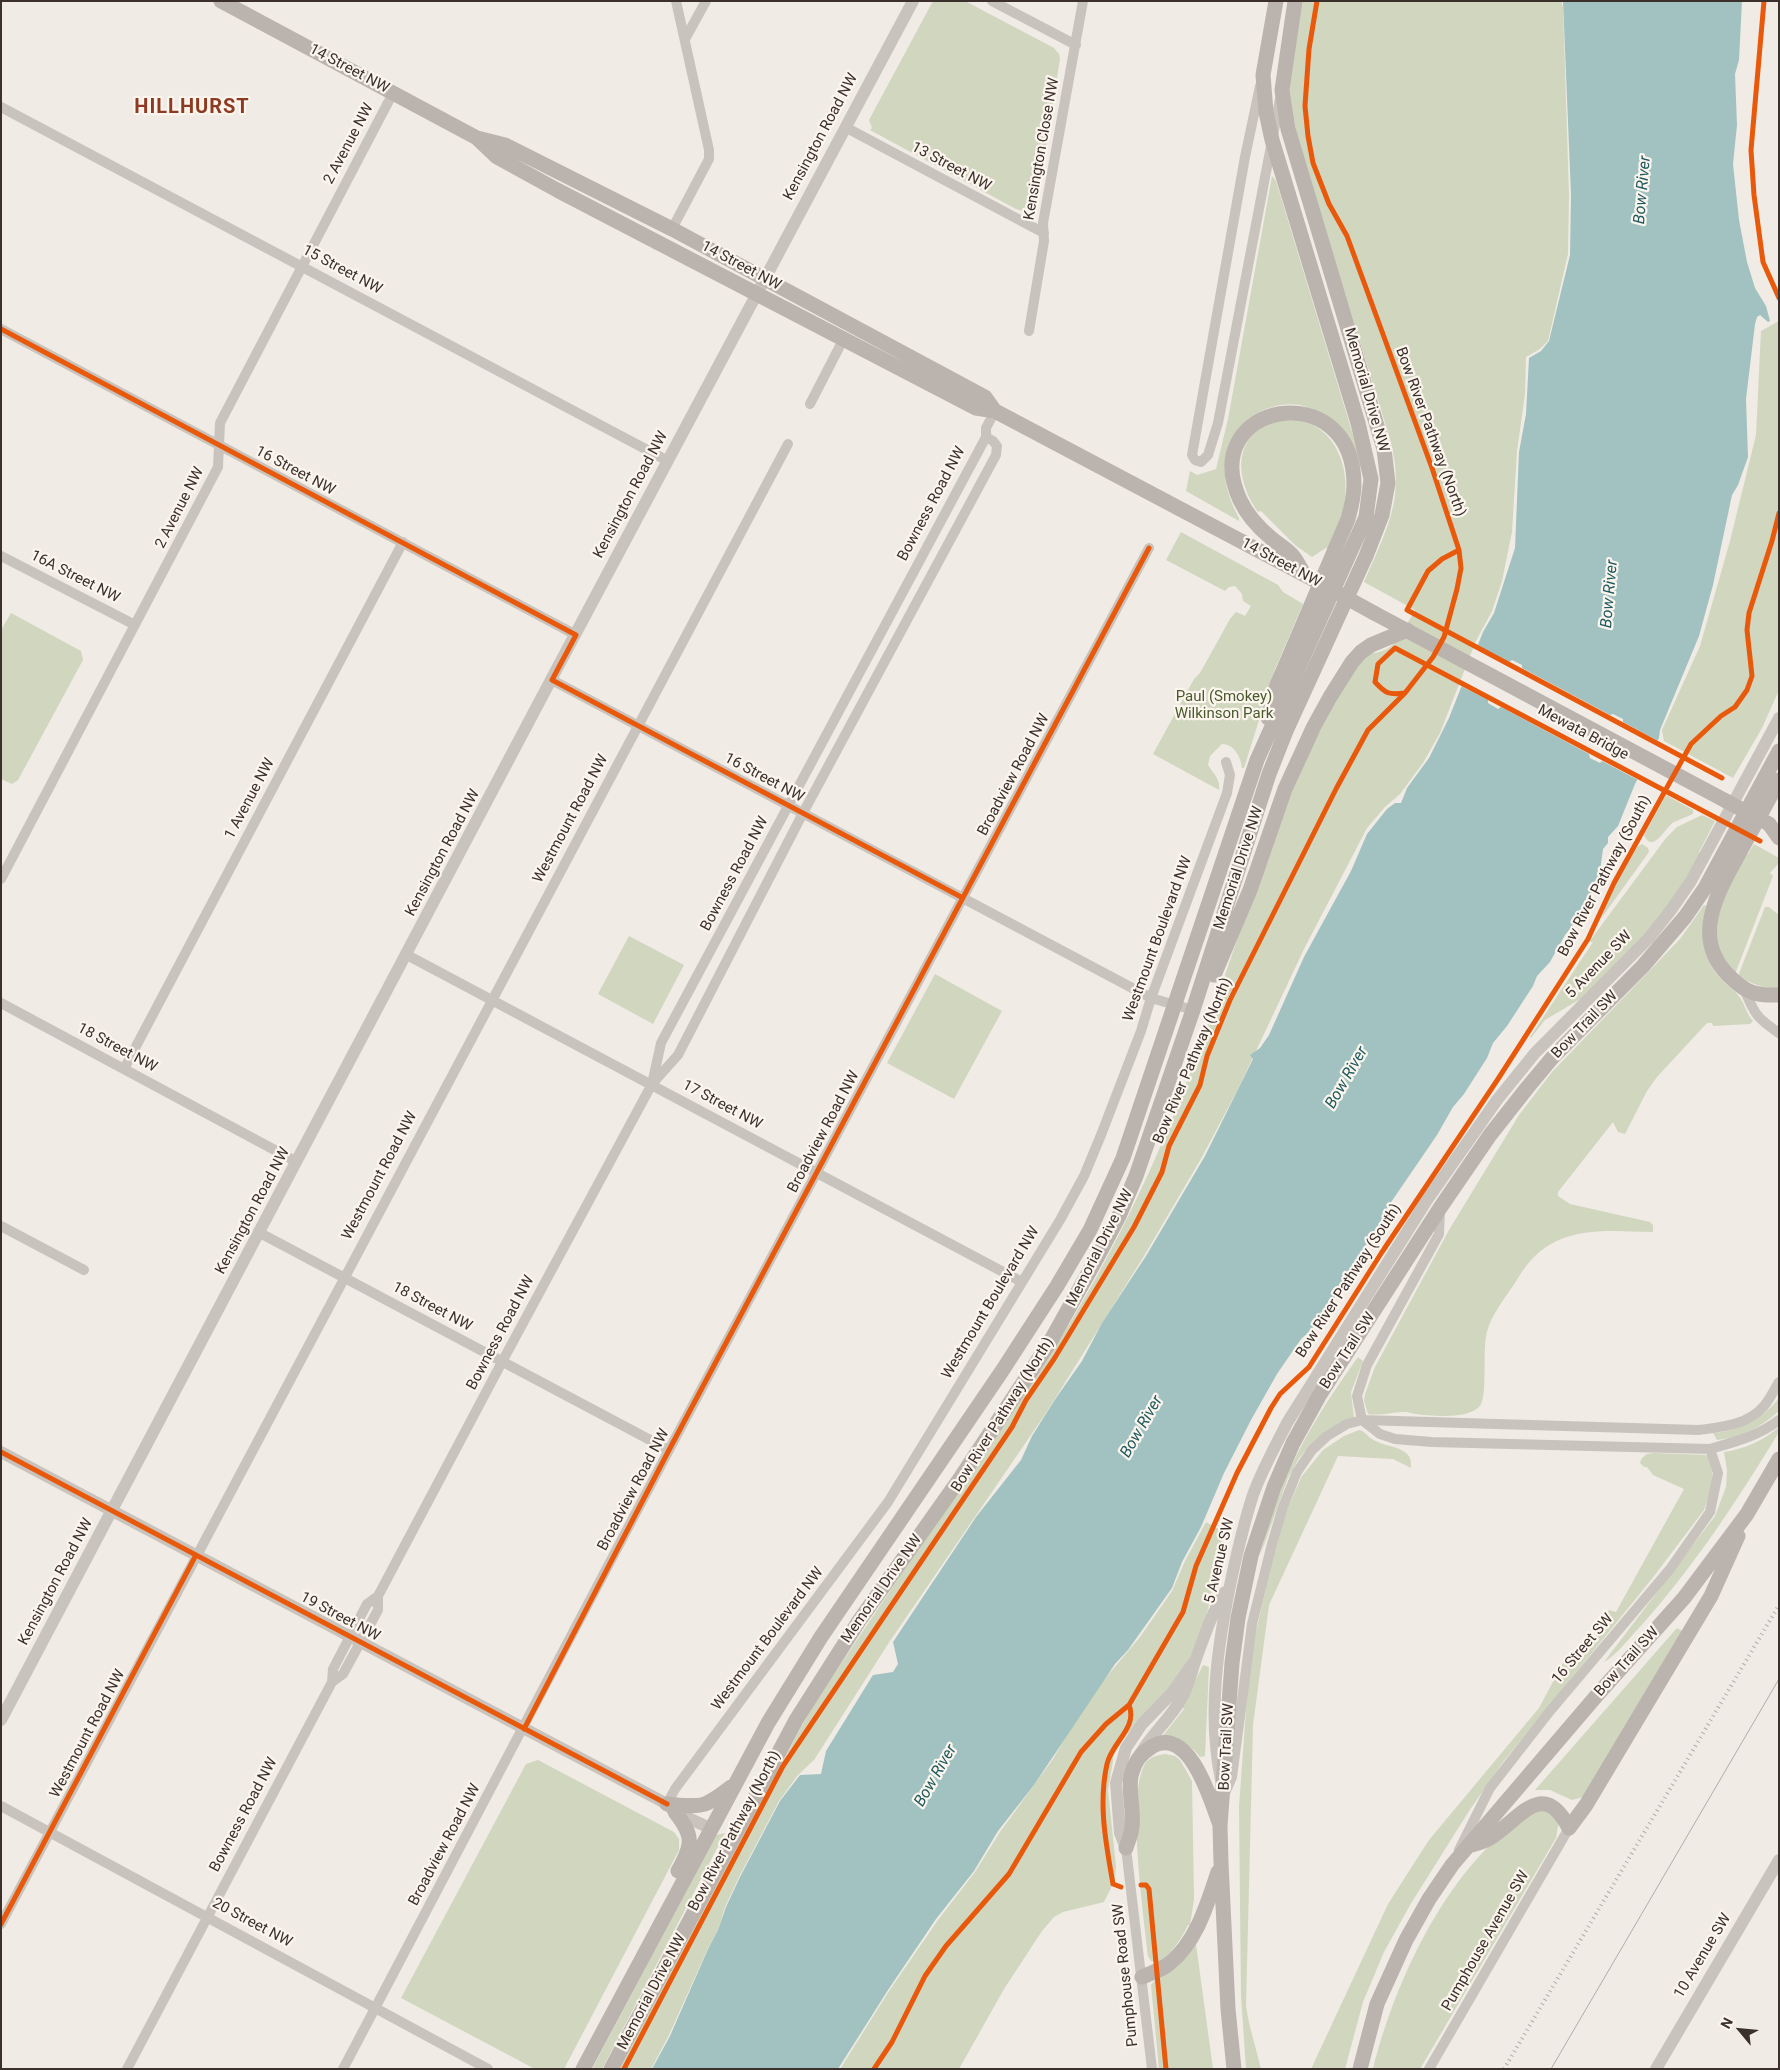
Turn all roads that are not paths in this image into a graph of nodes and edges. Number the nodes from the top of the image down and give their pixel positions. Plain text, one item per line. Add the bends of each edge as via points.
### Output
1 (221, 1) edge
2 (676, 1) edge
3 (706, 1) edge
4 (913, 1) edge
5 (992, 1) edge
6 (1084, 1) edge
7 (1276, 1) edge
8 (1295, 1) edge
9 (685, 39) junction
10 (1076, 45) junction
11 (1263, 75) junction
12 (1282, 90) junction
13 (393, 93) junction
14 (1, 107) edge
15 (845, 127) junction
16 (477, 138) junction
17 (1272, 140) junction
18 (672, 229) junction
19 (1044, 233) junction
20 (302, 266) junction
21 (763, 278) junction
22 (755, 294) junction
23 (1, 329) edge
24 (1029, 331) dead end
25 (843, 340) junction
26 (810, 404) dead end
27 (995, 412) junction
28 (986, 437) junction
29 (218, 444) junction
30 (788, 444) dead end
31 (668, 461) junction
32 (403, 542) junction
33 (1149, 548) dead end
34 (1, 556) edge
35 (1305, 575) junction
36 (135, 625) junction
37 (1407, 630) junction
38 (576, 635) junction
39 (552, 680) junction
40 (1779, 718) edge
41 (638, 725) junction
42 (1779, 751) edge
43 (1257, 760) junction
44 (1226, 762) dead end
45 (1779, 780) edge
46 (789, 806) junction
47 (803, 813) junction
48 (1774, 824) edge
49 (1779, 838) edge
50 (1, 879) edge
51 (963, 898) junction
52 (407, 955) junction
53 (1745, 991) junction
54 (1779, 995) edge
55 (1198, 996) junction
56 (1151, 998) junction
57 (492, 1000) junction
58 (1, 1003) edge
59 (1175, 1005) junction
60 (1193, 1010) junction
61 (1779, 1033) edge
62 (124, 1069) junction
63 (652, 1084) junction
64 (297, 1162) junction
65 (817, 1173) junction
66 (1440, 1208) junction
67 (1, 1226) edge
68 (260, 1233) junction
69 (84, 1270) dead end
70 (343, 1278) junction
71 (1022, 1282) junction
72 (502, 1362) junction
73 (1779, 1382) edge
74 (1362, 1420) junction
75 (1779, 1420) edge
76 (1710, 1449) junction
77 (669, 1450) junction
78 (1, 1452) edge
79 (1779, 1459) edge
80 (112, 1511) junction
81 (1747, 1514) junction
82 (196, 1555) junction
83 (1230, 1584) junction
84 (355, 1640) junction
85 (1196, 1659) junction
86 (1, 1720) edge
87 (524, 1729) junction
88 (1136, 1760) junction
89 (736, 1783) junction
90 (755, 1796) junction
91 (1224, 1797) junction
92 (1, 1806) edge
93 (671, 1808) junction
94 (1220, 1826) junction
95 (1569, 1828) junction
96 (712, 1829) junction
97 (50, 1831) junction
98 (1468, 1846) junction
99 (1126, 1848) junction
100 (1779, 1860) edge
101 (1220, 1864) junction
102 (1452, 1865) junction
103 (207, 1916) junction
104 (1, 1924) edge
105 (1142, 1977) junction
106 (376, 2008) junction
107 (127, 2069) edge
108 (343, 2069) edge
109 (488, 2069) edge
110 (576, 2069) edge
111 (583, 2069) edge
112 (611, 2069) edge
113 (1152, 2069) edge
114 (1234, 2069) edge
115 (1360, 2069) edge
116 (1429, 2069) edge
117 (1656, 2069) edge

1 - 13 main road, 14 Street NW
2 - 9 street
3 - 9 street
4 - 15 street, Kensington Road NW
5 - 10 street
6 - 10 street, Kensington Close NW
7 - 11 main road, Memorial Drive NW
8 - 12 main road, Memorial Drive NW
9 - 18 street via 709,158
10 - 19 street, Kensington Close NW via 1043,223
11 - 17 main road, Memorial Drive NW
11 - 17 street, Memorial Drive NW via 1245,157 1192,454 1201,462 1208,455 1218,422
12 - 17 street, Memorial Drive NW
12 - 55 main road, Memorial Drive NW via 1294,152 1384,449 1388,483 1382,515 1366,556 1286,731 1270,774
13 - 16 main road, 14 Street NW
13 - 20 street, 2 Avenue NW
14 - 20 street, 15 Street NW
15 - 19 street, 13 Street NW
15 - 21 street, Kensington Road NW
16 - 18 main road, 14 Street NW via 505,145
16 - 22 main road, 14 Street NW via 497,157 548,186
17 - 43 main road, Memorial Drive NW via 1358,423 1371,479 1366,517
18 - 21 main road, 14 Street NW
19 - 24 street, Kensington Close NW
20 - 29 street, 2 Avenue NW via 220,422
20 - 31 street, 15 Street NW
21 - 22 street, Kensington Road NW
21 - 27 main road, 14 Street NW via 984,397
22 - 25 main road, 14 Street NW
22 - 31 street, Kensington Road NW
23 - 29 street, 16 Street NW
25 - 26 street
25 - 27 main road, 14 Street NW via 976,408
27 - 28 street via 986,428
27 - 35 main road, 14 Street NW
28 - 46 street, Bowness Road NW
28 - 47 street, Bowness Road NW via 997,446 996,455
29 - 32 street, 16 Street NW
29 - 36 street, 2 Avenue NW via 218,467
30 - 41 street, Westmount Road NW
31 - 38 street, Kensington Road NW
32 - 38 street, 16 Street NW
32 - 62 street, 1 Avenue NW
33 - 51 street, Broadview Road NW
34 - 36 street, 16A Street NW
35 - 37 main road, 14 Street NW, bridge
35 - 43 main road via 1292,555 1249,515 1240,501 1232,472 1236,448 1251,426 1267,416 1288,411 1314,416 1336,434 1351,461 1353,495 1345,528 1277,685
36 - 50 street, 2 Avenue NW
37 - 48 main road, 14 Street NW, bridge
37 - 55 main road via 1361,652 1341,677 1285,789 1250,890 1213,979
38 - 39 street, Kensington Road NW
39 - 41 street, 16 Street NW
39 - 52 street, Kensington Road NW
40 - 83 street, 5 Avenue SW via 1691,881 1671,910 1649,938 1513,1078 1432,1193 1313,1380 1276,1444 1254,1495
41 - 46 street, 16 Street NW
41 - 57 street, Westmount Road NW
42 - 66 main road, Bow Trail SW via 1705,888 1685,917 1643,966 1526,1088
43 - 59 main road, Memorial Drive NW
44 - 56 street, Westmount Boulevard NW via 1230,776 1227,793
45 - 53 main road via 1722,884 1710,924 1710,943 1721,968
46 - 47 street, 16 Street NW
46 - 63 street, Bowness Road NW via 661,1043
47 - 51 street, 16 Street NW
47 - 63 street, Bowness Road NW via 678,1055
48 - 49 main road
51 - 56 street, 16 Street NW
51 - 65 street, Broadview Road NW
52 - 57 street, 17 Street NW
52 - 64 street, Kensington Road NW
53 - 54 main road
53 - 61 street via 1754,1013
55 - 60 main road, Memorial Drive NW
56 - 59 street, 16 Street NW
56 - 71 street, Westmount Boulevard NW via 1084,1176
57 - 63 street, 17 Street NW
57 - 70 street, Westmount Road NW
58 - 62 street, 18 Street NW
59 - 60 street, 16 Street NW
59 - 89 main road, Memorial Drive NW via 1123,1158 1090,1230 1002,1372 821,1637
60 - 90 main road, Memorial Drive NW via 1136,1176 1098,1256 1050,1342 806,1704
62 - 64 street, 18 Street NW
63 - 65 street, 17 Street NW
63 - 72 street, Bowness Road NW
64 - 68 street, Kensington Road NW
65 - 71 street, 17 Street NW
65 - 77 street, Broadview Road NW
66 - 74 street via 1439,1234 1367,1364 1357,1396
66 - 91 main road, Bow Trail SW via 1319,1396 1293,1442 1274,1487 1251,1556 1238,1618
67 - 69 street
68 - 70 street, 18 Street NW
68 - 80 street, Kensington Road NW
70 - 72 street, 18 Street NW
70 - 82 street, Westmount Road NW
71 - 93 street, Westmount Boulevard NW via 888,1502 675,1789
72 - 77 street, 18 Street NW
72 - 84 street, Bowness Road NW via 378,1596 378,1610
73 - 74 street via 1764,1406 1755,1413 1735,1425 1699,1430
74 - 76 street via 1380,1434 1395,1439
74 - 91 street via 1347,1424 1312,1450 1297,1472 1283,1507 1252,1624 1232,1777
75 - 76 street via 1751,1436
76 - 102 street, 16 Street SW via 1718,1473 1710,1512 1670,1569 1550,1711 1490,1788
77 - 87 street, Broadview Road NW
78 - 80 street, 19 Street NW
79 - 81 main road, Bow Trail SW
80 - 82 street, 19 Street NW
80 - 86 street, Kensington Road NW
81 - 95 main road via 1711,1596
81 - 98 main road, Bow Trail SW via 1684,1598
82 - 84 street, 19 Street NW
82 - 97 street, Westmount Road NW
83 - 85 street via 1218,1604
83 - 91 street, 5 Avenue SW via 1215,1679 1217,1761
84 - 87 street, 19 Street NW
84 - 103 street, Bowness Road NW via 344,1674 332,1682
85 - 88 street via 1181,1699 1149,1738
85 - 99 street via 1126,1748 1116,1783 1120,1833
87 - 93 street, 19 Street NW
87 - 106 street, Broadview Road NW
88 - 94 main road via 1158,1744 1173,1745 1185,1751 1196,1764
88 - 99 main road via 1130,1778 1132,1827
89 - 93 main road via 708,1804
89 - 96 main road, Memorial Drive NW
90 - 96 main road via 730,1823
90 - 112 main road, Memorial Drive NW
91 - 94 main road, Bow Trail SW
92 - 97 street, 20 Street NW
93 - 96 street, 19 Street NW
93 - 110 main road via 690,1837 686,1856
94 - 101 main road, Bow Trail SW
95 - 98 main road via 1561,1812 1544,1803 1524,1811 1489,1840
95 - 116 street, Pumphouse Avenue SW
96 - 111 main road, Memorial Drive NW
97 - 103 street, 20 Street NW
97 - 104 street, Westmount Road NW
98 - 102 main road, Bow Trail SW
99 - 105 street, Pumphouse Road SW
100 - 117 street, 10 Avenue SW
101 - 105 main road via 1206,1907 1185,1949 1168,1965
101 - 114 main road, Bow Trail SW
102 - 115 main road, Bow Trail SW via 1402,1949 1377,2004
103 - 106 street, 20 Street NW
103 - 107 street, Bowness Road NW
105 - 113 street, Pumphouse Road SW
106 - 108 street, Broadview Road NW
106 - 109 street, 20 Street NW

